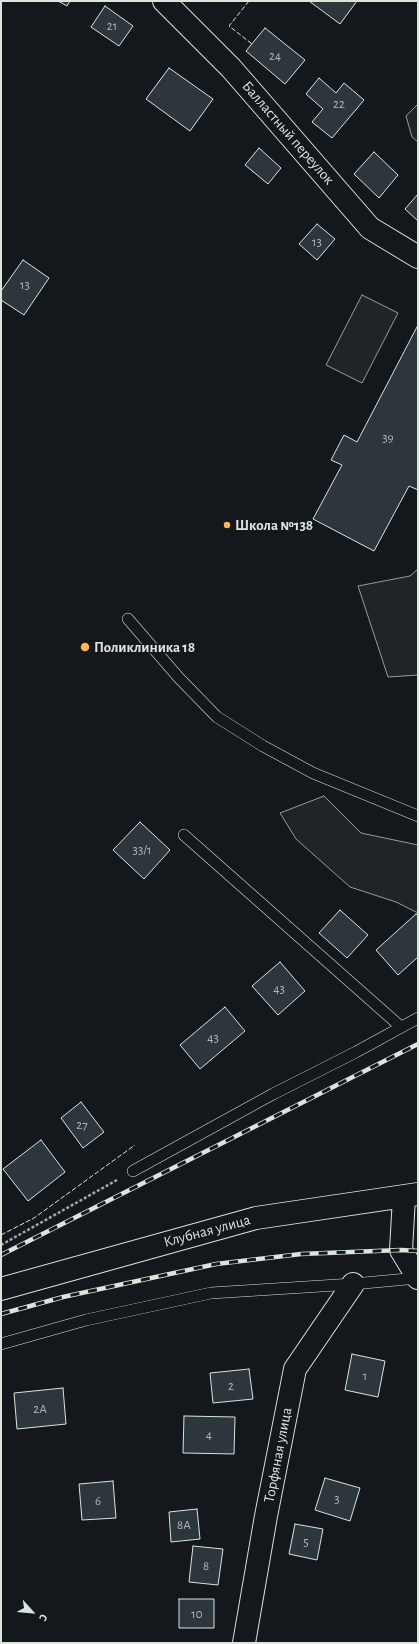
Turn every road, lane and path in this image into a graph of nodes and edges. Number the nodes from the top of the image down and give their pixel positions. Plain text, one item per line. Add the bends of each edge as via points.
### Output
1 (164, 1) edge
2 (418, 256) edge
3 (128, 619) dead end
4 (418, 816) edge
5 (184, 835) dead end
6 (418, 1018) edge
7 (401, 1027) junction
8 (133, 1171) joint
9 (411, 1195) edge
10 (1, 1245) edge
11 (418, 1278) edge
12 (353, 1284) junction
13 (1, 1289) edge
14 (1, 1344) edge
15 (244, 1643) edge

1 - 2 street, Балластный переулок via 231,68 370,228
3 - 4 lane via 217,717 313,773
5 - 7 lane
6 - 7 lane
7 - 8 lane
8 - 10 path
9 - 11 street via 401,1250
9 - 13 street, Клубная улица via 256,1218
11 - 12 lane
12 - 14 lane via 212,1293 86,1320
12 - 15 street, Торфяная улица via 295,1369

